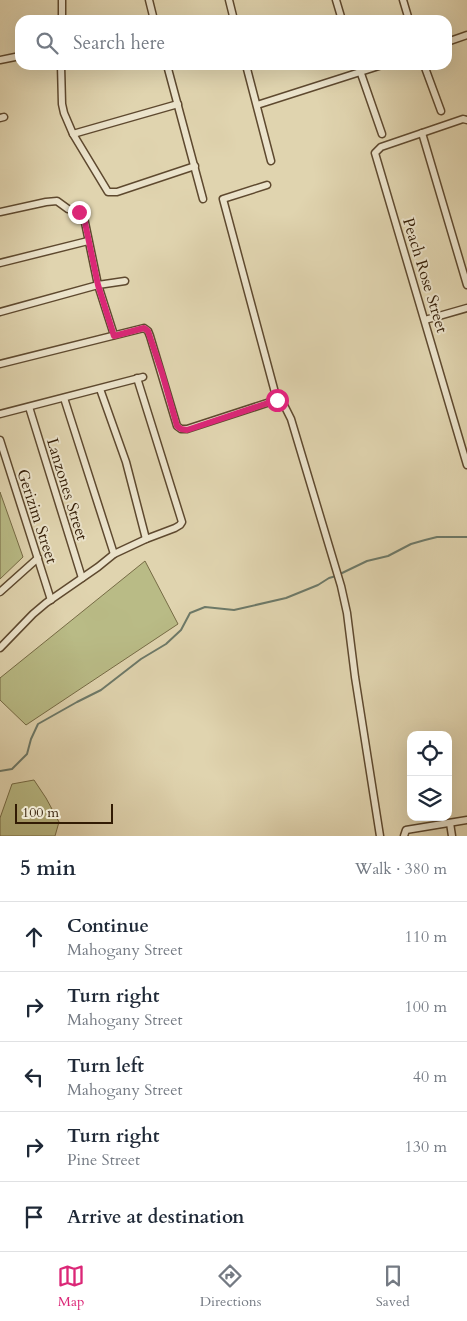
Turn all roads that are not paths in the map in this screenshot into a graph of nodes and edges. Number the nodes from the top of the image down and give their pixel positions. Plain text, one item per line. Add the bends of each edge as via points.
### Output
1 (62, 0) edge
2 (149, 0) edge
3 (229, 0) edge
4 (336, 0) edge
5 (403, 0) edge
6 (62, 15) edge
7 (153, 15) edge
8 (233, 15) edge
9 (340, 15) edge
10 (408, 15) edge
11 (467, 35) edge
12 (452, 40) edge
13 (15, 57) edge
14 (0, 60) edge
15 (61, 70) edge
16 (168, 70) edge
17 (247, 70) edge
18 (367, 70) edge
19 (426, 70) edge
20 (361, 72) junction
21 (178, 104) junction
22 (257, 105) junction
23 (441, 111) dead end
24 (467, 120) edge
25 (422, 133) junction
26 (73, 134) junction
27 (382, 134) dead end
28 (271, 161) dead end
29 (194, 166) junction
30 (267, 185) dead end
31 (203, 199) dead end
32 (0, 212) edge
33 (88, 242) junction
34 (0, 263) edge
35 (125, 281) dead end
36 (98, 285) junction
37 (467, 285) edge
38 (467, 308) edge
39 (0, 312) edge
40 (425, 320) junction
41 (114, 336) junction
42 (0, 364) edge
43 (100, 389) junction
44 (64, 398) junction
45 (277, 400) junction
46 (28, 407) junction
47 (0, 414) edge
48 (0, 440) edge
49 (1, 450) edge
50 (467, 464) edge
51 (146, 539) junction
52 (114, 554) junction
53 (38, 558) junction
54 (82, 578) junction
55 (0, 592) edge
56 (51, 600) junction
57 (0, 648) edge
58 (467, 820) edge
59 (450, 823) junction
60 (380, 836) edge
61 (404, 836) edge
62 (452, 836) edge

1 - 6 street
2 - 7 street
3 - 8 street
4 - 9 street
5 - 10 street
11 - 12 street
13 - 14 street
15 - 26 street via 62,104
16 - 21 street
17 - 22 street
18 - 20 street
19 - 23 street
20 - 22 street
20 - 27 street
21 - 26 street
21 - 29 street
22 - 28 street
24 - 25 street
25 - 37 street
25 - 40 street, Peach Rose Street via 381,147 376,155
26 - 29 street via 108,192 117,192
29 - 31 street
30 - 45 street via 223,199
32 - 33 street via 57,201 68,209 83,213
33 - 34 street
33 - 36 street
35 - 36 street
36 - 39 street
36 - 41 street
38 - 40 street
40 - 50 street, Peach Rose Street
41 - 42 street
41 - 45 street via 144,328 148,331 177,426 181,429 187,430
43 - 44 street
43 - 51 street via 126,462
43 - 51 street via 140,378 182,522
44 - 46 street
44 - 52 street
45 - 60 street via 283,403 291,419 341,586
46 - 47 street
46 - 54 street, Lanzones Street
48 - 49 street, Gerizim Street
49 - 53 street, Gerizim Street
51 - 52 street
52 - 54 street
53 - 55 street
53 - 56 street, Gerizim Street
54 - 56 street
56 - 57 street
58 - 59 street
59 - 61 street via 406,830
59 - 62 street

